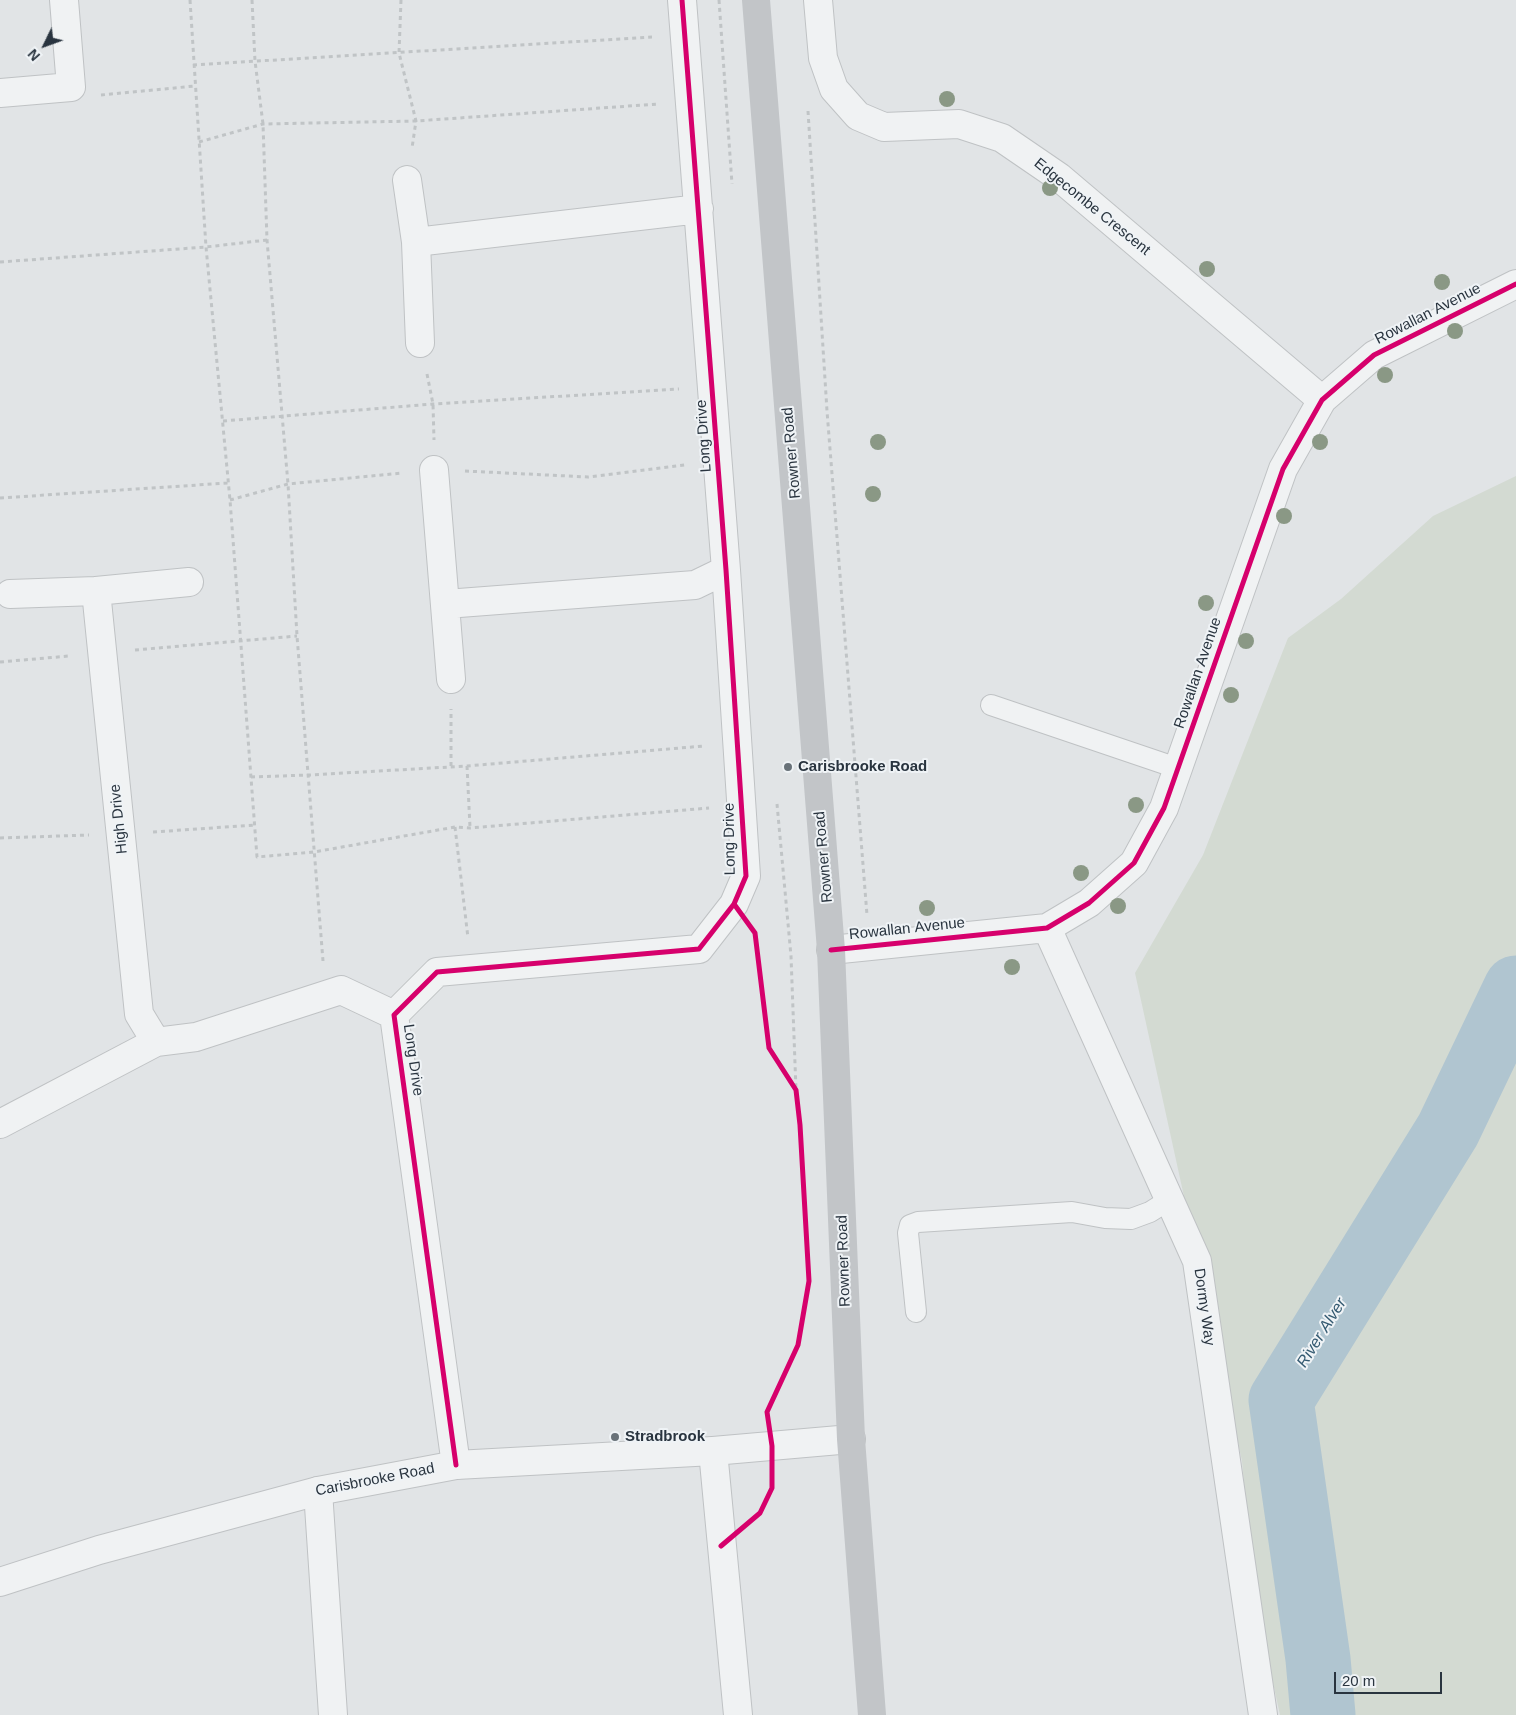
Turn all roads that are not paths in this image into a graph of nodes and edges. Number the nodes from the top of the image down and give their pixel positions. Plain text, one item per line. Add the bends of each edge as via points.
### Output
1 (64, 0) edge
2 (682, 0) edge
3 (756, 0) edge
4 (818, 0) edge
5 (0, 93) edge
6 (408, 180) road end
7 (699, 209) junction
8 (416, 242) junction
9 (1516, 284) edge
10 (420, 343) road end
11 (1322, 400) junction
12 (434, 470) road end
13 (726, 570) junction
14 (189, 582) dead end
15 (96, 591) junction
16 (10, 594) dead end
17 (446, 604) junction
18 (452, 679) road end
19 (991, 704) dead end
20 (1178, 768) junction
21 (1047, 928) junction
22 (831, 950) junction
23 (394, 1015) junction
24 (156, 1042) junction
25 (0, 1124) edge
26 (1169, 1200) junction
27 (916, 1312) dead end
28 (851, 1439) junction
29 (713, 1451) junction
30 (456, 1465) junction
31 (318, 1491) junction
32 (0, 1582) edge
33 (333, 1715) edge
34 (738, 1715) edge
35 (872, 1715) edge
36 (1263, 1715) edge

1 - 5 street via 71,87
2 - 7 street, Long Drive
3 - 22 main road, Rowner Road
4 - 11 street, Edgecombe Crescent via 823,58 834,89 858,116 884,127 959,124 1002,138 1059,177
6 - 8 street
7 - 8 street
7 - 13 street, Long Drive
8 - 10 street
9 - 11 street, Rowallan Avenue via 1374,355
11 - 20 street, Rowallan Avenue via 1283,469
12 - 17 street
13 - 17 street via 694,585
13 - 23 street, Long Drive via 746,876 734,904 699,949 438,972
14 - 15 street
15 - 16 street
15 - 24 street, High Drive via 139,1014
17 - 18 street
19 - 20 lane
20 - 21 street, Rowallan Avenue via 1164,808 1134,863 1090,903
21 - 22 street, Rowallan Avenue
21 - 26 street, Dormy Way
22 - 28 main road, Rowner Road
23 - 24 street via 341,990 196,1037
23 - 30 street, Long Drive
24 - 25 street
26 - 27 lane via 1130,1219 1072,1212 910,1225 908,1233
26 - 36 street, Dormy Way via 1198,1261
28 - 29 street, Carisbrooke Road
28 - 35 main road, Rowner Road
29 - 30 street, Carisbrooke Road
29 - 34 street
30 - 31 street, Carisbrooke Road
31 - 32 street, Carisbrooke Road via 99,1550
31 - 33 street

